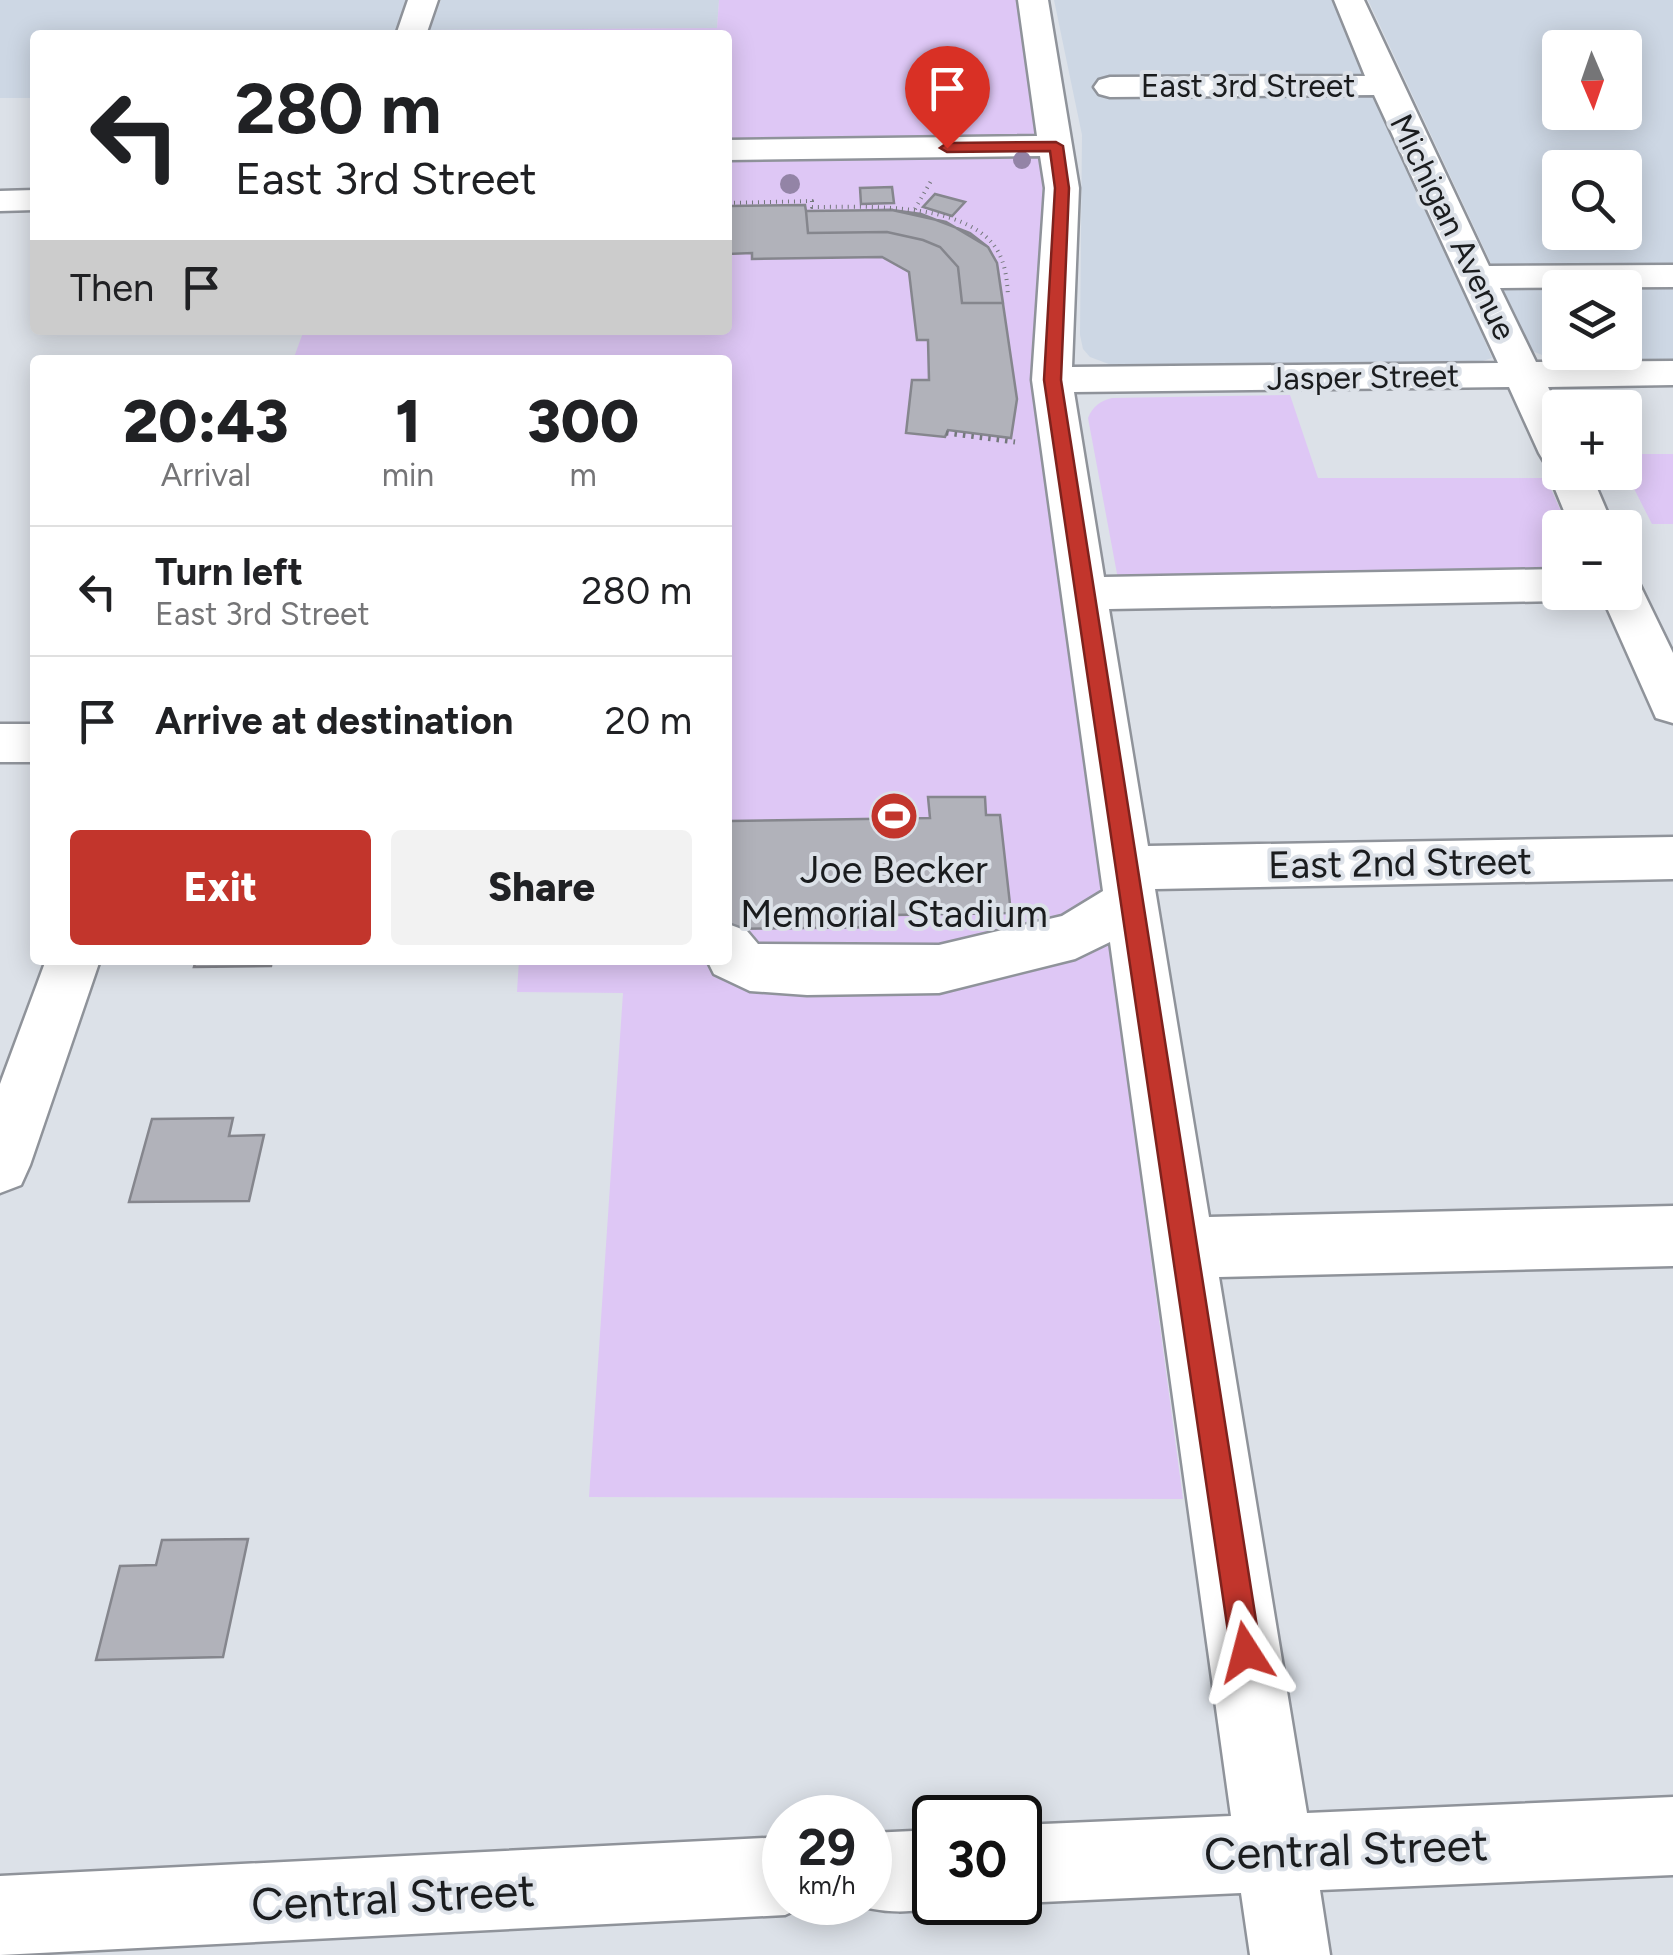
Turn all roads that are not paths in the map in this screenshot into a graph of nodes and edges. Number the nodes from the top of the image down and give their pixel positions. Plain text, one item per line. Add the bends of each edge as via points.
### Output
1 (423, 0) edge
2 (1034, 0) edge
3 (1349, 0) edge
4 (413, 30) edge
5 (1384, 85) junction
6 (1110, 87) dead end
7 (1056, 146) junction
8 (732, 150) edge
9 (0, 200) edge
10 (30, 200) edge
11 (1673, 276) edge
12 (1478, 278) junction
13 (1673, 374) edge
14 (1526, 375) junction
15 (1052, 380) junction
16 (1542, 412) edge
17 (1542, 585) edge
18 (1086, 592) junction
19 (1630, 610) edge
20 (1673, 704) edge
21 (30, 743) edge
22 (0, 744) edge
23 (1673, 858) edge
24 (1130, 884) junction
25 (732, 955) edge
26 (71, 965) edge
27 (0, 1165) edge
28 (1673, 1236) edge
29 (1186, 1248) junction
30 (1673, 1836) edge
31 (1276, 1851) junction
32 (1042, 1863) edge
33 (762, 1877) edge
34 (0, 1916) edge
35 (1290, 1955) edge

1 - 4 street
2 - 7 street
3 - 5 street, Michigan Avenue
5 - 6 street, East 3rd Street
5 - 12 street, Michigan Avenue
7 - 8 street
7 - 15 street via 1062,188
9 - 10 street
11 - 12 street
12 - 14 street, Michigan Avenue
13 - 14 street, Jasper Street
14 - 15 street, Jasper Street
14 - 16 street, Michigan Avenue
15 - 18 street
17 - 18 street
18 - 24 street
19 - 20 street
21 - 22 street
23 - 24 street, East 2nd Street
24 - 25 street via 1074,936 938,969 807,971 750,967
24 - 29 street
26 - 27 street
28 - 29 street
29 - 31 street
30 - 31 street, Central Street
31 - 32 street, Central Street
31 - 35 street
33 - 34 street, Central Street

